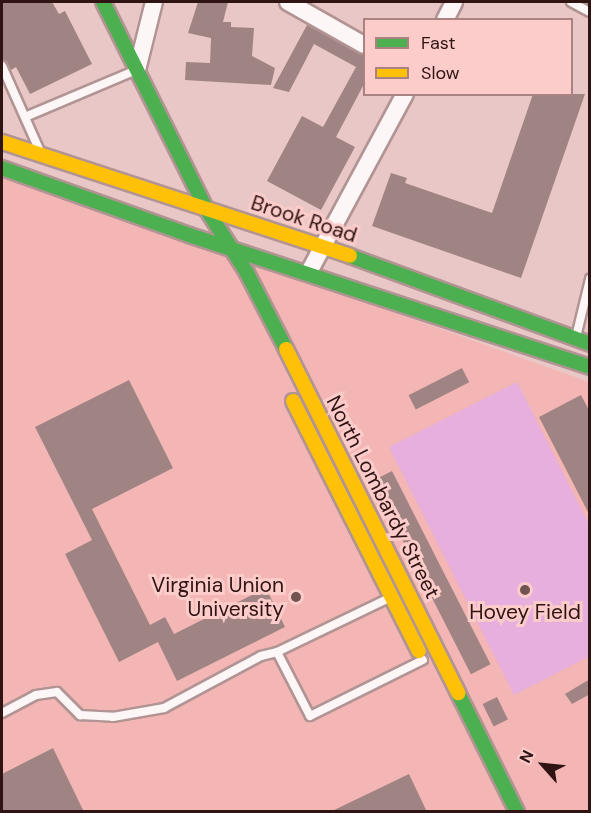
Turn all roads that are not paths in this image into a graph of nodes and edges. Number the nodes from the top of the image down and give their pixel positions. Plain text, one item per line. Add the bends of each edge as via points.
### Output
1 (103, 2) edge
2 (154, 2) edge
3 (288, 2) edge
4 (454, 2) edge
5 (571, 2) edge
6 (590, 12) edge
7 (446, 18) edge
8 (363, 44) edge
9 (2, 66) edge
10 (137, 70) junction
11 (404, 96) edge
12 (25, 117) junction
13 (2, 142) edge
14 (42, 155) junction
15 (2, 168) edge
16 (205, 207) junction
17 (213, 240) junction
18 (323, 246) junction
19 (232, 247) junction
20 (309, 272) junction
21 (230, 275) dead end
22 (590, 279) edge
23 (575, 340) junction
24 (590, 344) edge
25 (572, 361) junction
26 (590, 367) edge
27 (284, 383) dead end
28 (392, 597) junction
29 (277, 652) junction
30 (426, 665) joint
31 (2, 713) edge
32 (516, 812) edge

1 - 10 main road, North Lombardy Street
2 - 10 street
3 - 8 street
4 - 7 street
5 - 6 lane
9 - 12 lane
10 - 12 lane
10 - 16 main road, North Lombardy Street
11 - 18 street
12 - 14 lane
13 - 14 main road, Brook Road
14 - 16 main road, Brook Road
15 - 17 main road via 176,227 189,235
16 - 17 main road, North Lombardy Street
16 - 18 main road, Brook Road
16 - 19 main road, North Lombardy Street
17 - 19 main road
17 - 21 main road, North Lombardy Street
18 - 20 street
18 - 23 main road, Brook Road
19 - 20 main road
19 - 32 main road, North Lombardy Street via 354,481
20 - 25 main road
22 - 23 lane
23 - 24 main road, Brook Road
23 - 25 lane
25 - 26 main road
27 - 28 main road, North Lombardy Street
28 - 29 lane
28 - 30 main road, North Lombardy Street
29 - 30 lane via 310,716
29 - 31 lane via 242,665 164,708 113,717 80,715 57,692 36,695

